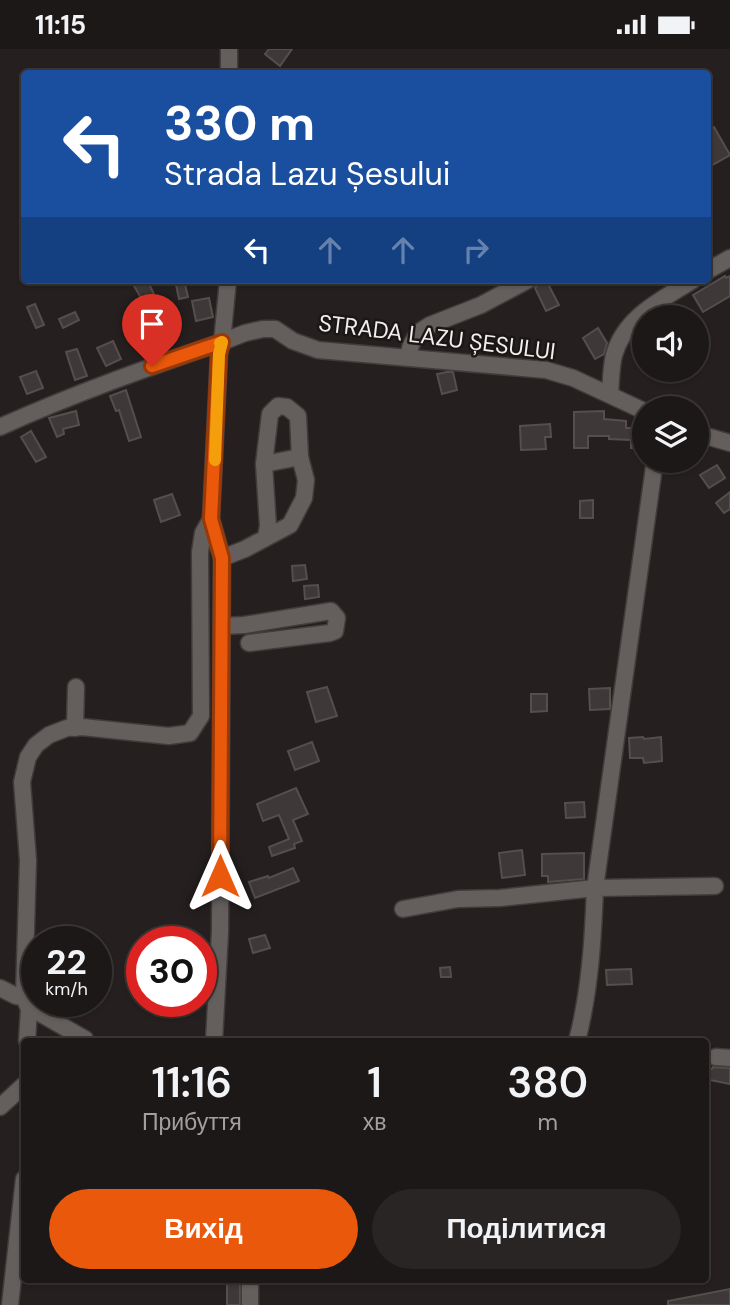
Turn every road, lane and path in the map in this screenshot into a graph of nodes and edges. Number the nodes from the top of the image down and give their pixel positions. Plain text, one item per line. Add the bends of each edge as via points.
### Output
1 (229, 49) edge
2 (229, 70) edge
3 (730, 258) edge
4 (711, 269) edge
5 (228, 284) edge
6 (520, 284) edge
7 (687, 284) edge
8 (222, 342) junction
9 (408, 357) junction
10 (610, 394) junction
11 (632, 405) edge
12 (0, 427) edge
13 (709, 437) edge
14 (730, 443) edge
15 (300, 457) junction
16 (264, 464) junction
17 (653, 473) edge
18 (211, 519) junction
19 (267, 537) junction
20 (222, 558) junction
21 (222, 626) junction
22 (250, 643) dead end
23 (76, 687) dead end
24 (75, 728) junction
25 (715, 886) dead end
26 (594, 888) junction
27 (403, 909) dead end
28 (26, 926) edge
29 (0, 989) edge
30 (21, 997) edge
31 (32, 1017) edge
32 (41, 1017) edge
33 (28, 1038) edge
34 (83, 1038) edge
35 (214, 1038) edge
36 (578, 1038) edge
37 (21, 1088) edge
38 (0, 1107) edge
39 (21, 1206) edge
40 (250, 1283) edge
41 (10, 1305) edge
42 (250, 1305) edge

1 - 2 street
3 - 4 street
5 - 8 street
6 - 9 street via 430,325 418,333
7 - 10 street via 639,314 622,336 614,356
8 - 9 street, STRADA LAZU ȘESULUI via 275,329 318,350
8 - 12 street, STRADA LAZU ȘESULUI
8 - 18 street
9 - 10 street, STRADA LAZU ȘESULUI via 546,370
10 - 11 street, STRADA LAZU ȘESULUI
13 - 14 street
15 - 16 street
15 - 16 street via 298,416 278,406 270,414
15 - 19 street via 306,480 304,498 290,525
16 - 19 street
17 - 26 street
18 - 20 street
18 - 24 street via 200,552 201,716 197,725 190,733 169,736
19 - 20 street
20 - 21 street
21 - 22 street via 331,611 337,618 335,631 330,633
21 - 35 street via 220,932
23 - 24 street
24 - 28 street via 49,735 36,745 24,771
25 - 26 street
26 - 27 street via 458,899
26 - 36 street via 592,962
29 - 30 street
31 - 33 street
32 - 34 street
37 - 38 street
39 - 41 street
40 - 42 street

